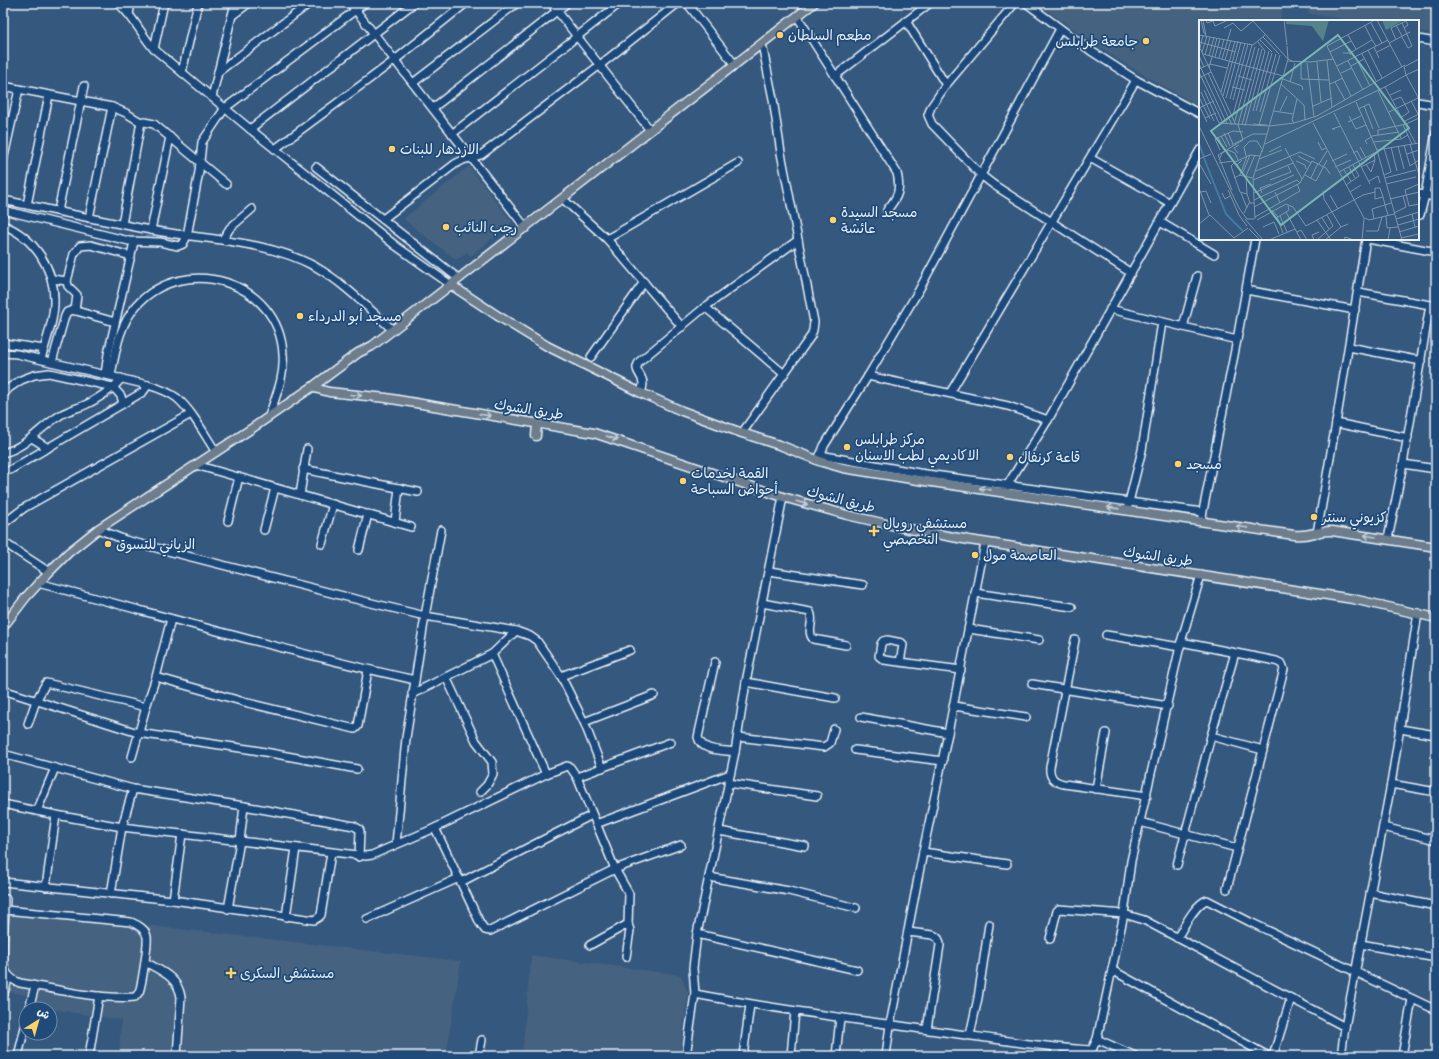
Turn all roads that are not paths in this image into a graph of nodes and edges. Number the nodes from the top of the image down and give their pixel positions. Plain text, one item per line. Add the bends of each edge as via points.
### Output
1 (117, 3) edge
2 (131, 3) edge
3 (164, 3) edge
4 (198, 3) edge
5 (235, 3) edge
6 (249, 3) edge
7 (310, 3) edge
8 (350, 3) edge
9 (365, 3) edge
10 (414, 3) edge
11 (466, 3) edge
12 (517, 3) edge
13 (551, 3) edge
14 (567, 3) edge
15 (620, 3) edge
16 (678, 3) edge
17 (687, 3) edge
18 (814, 3) edge
19 (930, 3) edge
20 (1016, 3) edge
21 (1026, 3) edge
22 (356, 10) junction
23 (557, 10) junction
24 (129, 14) junction
25 (233, 15) junction
26 (797, 16) junction
27 (906, 20) junction
28 (1060, 29) junction
29 (375, 34) junction
30 (578, 37) junction
31 (1419, 40) edge
32 (1436, 42) edge
33 (762, 44) junction
34 (154, 49) junction
35 (395, 60) junction
36 (600, 65) junction
37 (735, 65) junction
38 (182, 72) junction
39 (218, 72) junction
40 (835, 76) junction
41 (1136, 80) junction
42 (413, 83) junction
43 (946, 85) junction
44 (3, 86) edge
45 (84, 86) dead end
46 (19, 88) junction
47 (49, 95) junction
48 (212, 98) junction
49 (81, 101) junction
50 (1419, 102) edge
51 (1436, 105) edge
52 (112, 107) junction
53 (224, 108) junction
54 (433, 108) junction
55 (1199, 113) edge
56 (141, 122) junction
57 (250, 129) junction
58 (650, 130) junction
59 (1436, 132) edge
60 (452, 134) junction
61 (170, 137) junction
62 (275, 149) junction
63 (1199, 152) edge
64 (471, 158) junction
65 (1090, 158) junction
66 (3, 161) edge
67 (200, 162) junction
68 (738, 163) dead end
69 (316, 167) dead end
70 (981, 175) junction
71 (226, 184) dead end
72 (1422, 195) edge
73 (1436, 197) edge
74 (563, 199) junction
75 (3, 200) edge
76 (1170, 203) junction
77 (27, 205) junction
78 (252, 209) dead end
79 (3, 210) edge
80 (887, 210) dead end
81 (58, 211) junction
82 (1420, 215) dead end
83 (89, 218) junction
84 (383, 219) junction
85 (1160, 222) junction
86 (1051, 223) junction
87 (122, 224) junction
88 (3, 225) edge
89 (526, 228) junction
90 (151, 230) junction
91 (187, 236) junction
92 (223, 239) junction
93 (607, 239) junction
94 (798, 240) junction
95 (1255, 240) edge
96 (1367, 240) edge
97 (1372, 240) edge
98 (134, 242) junction
99 (1436, 252) edge
100 (1214, 254) dead end
101 (131, 256) junction
102 (1130, 274) junction
103 (1196, 276) dead end
104 (52, 279) junction
105 (459, 279) junction
106 (67, 281) junction
107 (644, 282) junction
108 (451, 285) junction
109 (1246, 290) junction
110 (1358, 292) junction
111 (1433, 305) edge
112 (705, 307) junction
113 (1110, 309) junction
114 (1355, 310) junction
115 (75, 311) junction
116 (115, 322) junction
117 (1162, 322) junction
118 (682, 327) junction
119 (1183, 327) junction
120 (393, 330) junction
121 (1237, 340) junction
122 (3, 343) edge
123 (1349, 347) junction
124 (44, 349) junction
125 (3, 352) edge
126 (590, 357) dead end
127 (41, 359) junction
128 (1420, 361) junction
129 (52, 362) junction
130 (784, 374) junction
131 (108, 375) junction
132 (868, 376) junction
133 (121, 378) junction
134 (148, 385) junction
135 (113, 387) junction
136 (317, 387) junction
137 (641, 393) junction
138 (950, 393) junction
139 (3, 395) edge
140 (122, 404) junction
141 (191, 414) junction
142 (269, 416) junction
143 (1048, 420) junction
144 (1336, 423) junction
145 (537, 424) junction
146 (254, 427) junction
147 (742, 433) junction
148 (536, 436) dead end
149 (32, 438) junction
150 (1408, 438) junction
151 (48, 448) junction
152 (307, 449) dead end
153 (216, 452) junction
154 (3, 453) edge
155 (819, 458) junction
156 (1404, 464) junction
157 (196, 465) junction
158 (304, 469) junction
159 (10, 470) dead end
160 (1436, 470) edge
161 (239, 477) junction
162 (275, 488) junction
163 (399, 488) junction
164 (1005, 488) junction
165 (418, 492) dead end
166 (300, 495) junction
167 (783, 497) junction
168 (333, 504) junction
169 (1128, 506) junction
170 (1202, 512) junction
171 (368, 514) junction
172 (228, 520) dead end
173 (1201, 521) junction
174 (395, 522) junction
175 (3, 524) edge
176 (411, 527) dead end
177 (98, 529) junction
178 (264, 530) dead end
179 (442, 530) dead end
180 (1317, 533) junction
181 (1388, 539) junction
182 (3, 542) edge
183 (985, 542) junction
184 (322, 544) dead end
185 (1436, 546) edge
186 (359, 550) dead end
187 (769, 571) junction
188 (49, 572) junction
189 (1201, 575) junction
190 (38, 583) junction
191 (863, 585) dead end
192 (975, 593) junction
193 (762, 603) junction
194 (1072, 607) dead end
195 (1418, 613) junction
196 (425, 616) junction
197 (1436, 618) edge
198 (171, 619) junction
199 (3, 627) edge
200 (969, 629) junction
201 (516, 631) junction
202 (1106, 635) dead end
203 (1040, 640) dead end
204 (1075, 640) dead end
205 (846, 645) dead end
206 (1181, 645) junction
207 (630, 650) dead end
208 (1234, 652) junction
209 (492, 654) junction
210 (715, 662) dead end
211 (900, 662) dead end
212 (368, 670) junction
213 (961, 670) junction
214 (561, 676) junction
215 (156, 677) junction
216 (446, 677) junction
217 (414, 680) junction
218 (746, 682) junction
219 (1032, 684) dead end
220 (3, 690) edge
221 (1065, 690) junction
222 (412, 694) junction
223 (654, 695) dead end
224 (835, 698) dead end
225 (36, 701) junction
226 (954, 706) junction
227 (1168, 706) junction
228 (146, 707) junction
229 (861, 717) dead end
230 (1026, 717) dead end
231 (584, 722) junction
232 (28, 724) dead end
233 (834, 729) dead end
234 (1400, 729) junction
235 (138, 733) junction
236 (948, 733) junction
237 (1106, 733) dead end
238 (1436, 735) edge
239 (1211, 736) junction
240 (738, 737) junction
241 (671, 742) dead end
242 (855, 750) dead end
243 (1263, 750) junction
244 (735, 752) junction
245 (3, 754) edge
246 (132, 757) dead end
247 (942, 761) junction
248 (55, 768) junction
249 (602, 768) junction
250 (357, 769) dead end
251 (546, 774) junction
252 (730, 774) junction
253 (577, 777) junction
254 (728, 783) junction
255 (1391, 784) junction
256 (133, 789) junction
257 (1096, 789) junction
258 (480, 792) dead end
259 (1436, 792) edge
260 (817, 796) dead end
261 (1147, 796) junction
262 (3, 804) edge
263 (244, 806) junction
264 (37, 811) junction
265 (56, 815) junction
266 (592, 815) junction
267 (1140, 822) junction
268 (596, 824) junction
269 (122, 827) junction
270 (1382, 827) junction
271 (434, 828) junction
272 (719, 831) junction
273 (182, 834) junction
274 (1185, 834) junction
275 (1436, 840) edge
276 (240, 841) junction
277 (396, 844) junction
278 (680, 845) dead end
279 (805, 846) dead end
280 (296, 848) junction
281 (1237, 848) junction
282 (923, 852) junction
283 (331, 853) junction
284 (360, 857) junction
285 (1006, 864) dead end
286 (1177, 865) dead end
287 (615, 869) junction
288 (709, 876) junction
289 (460, 880) junction
290 (3, 882) edge
291 (46, 887) junction
292 (1226, 889) dead end
293 (1370, 893) junction
294 (111, 894) junction
295 (6, 899) dead end
296 (173, 900) junction
297 (1436, 906) edge
298 (856, 908) dead end
299 (228, 909) junction
300 (4, 910) edge
301 (1124, 914) junction
302 (286, 917) junction
303 (367, 919) dead end
304 (628, 924) junction
305 (989, 924) dead end
306 (908, 932) junction
307 (697, 934) junction
308 (1177, 938) junction
309 (1050, 939) dead end
310 (1361, 944) junction
311 (590, 945) dead end
312 (626, 957) dead end
313 (1436, 958) edge
314 (145, 962) junction
315 (857, 970) dead end
316 (1112, 970) junction
317 (1356, 973) junction
318 (9, 976) junction
319 (35, 986) junction
320 (695, 994) junction
321 (99, 996) junction
322 (3, 997) edge
323 (1291, 998) junction
324 (1412, 999) junction
325 (31, 1001) edge
326 (750, 1005) junction
327 (1436, 1010) edge
328 (795, 1011) junction
329 (840, 1018) junction
330 (890, 1025) junction
331 (1345, 1027) junction
332 (927, 1029) junction
333 (970, 1035) junction
334 (1097, 1039) junction
335 (482, 1040) dead end
336 (22, 1041) edge
337 (1057, 1048) junction
338 (1091, 1053) edge
339 (18, 1056) edge
340 (89, 1056) edge
341 (177, 1056) edge
342 (480, 1056) edge
343 (686, 1056) edge
344 (743, 1056) edge
345 (791, 1056) edge
346 (836, 1056) edge
347 (886, 1056) edge
348 (1054, 1056) edge
349 (1135, 1056) edge
350 (1268, 1056) edge
351 (1273, 1056) edge
352 (1341, 1056) edge
353 (1402, 1056) edge

1 - 24 street
2 - 24 street
3 - 34 street
4 - 38 street
5 - 25 street
6 - 25 street
7 - 39 street
8 - 22 street
9 - 22 street
10 - 29 street
11 - 35 street
12 - 42 street
13 - 23 street
14 - 23 street
15 - 30 street
16 - 36 street
17 - 37 street
18 - 26 main road
19 - 27 street
20 - 43 street
21 - 28 street
22 - 29 street
22 - 53 street
23 - 30 street
23 - 54 street
24 - 34 street via 142,36
25 - 39 street
26 - 33 main road
26 - 40 street
27 - 40 street
27 - 43 street
28 - 41 street
28 - 70 street
29 - 35 street
29 - 57 street
30 - 36 street
30 - 60 street
31 - 32 street
33 - 37 main road
33 - 94 street
34 - 38 street
35 - 42 street
35 - 62 street
36 - 58 street
36 - 64 street via 478,157
37 - 58 main road
38 - 48 street
39 - 48 street
40 - 80 street via 897,173 899,193
41 - 55 street
41 - 65 street
42 - 54 street
43 - 70 street via 928,115 932,124
44 - 46 street
45 - 49 street
46 - 47 street
46 - 66 street
47 - 49 street
47 - 77 street
48 - 53 street
49 - 52 street
49 - 81 street
50 - 51 street
52 - 56 street
52 - 83 street
53 - 57 street
53 - 67 street via 202,142
54 - 60 street
56 - 61 street via 156,125
56 - 87 street
57 - 62 street
58 - 74 main road
59 - 72 street
60 - 64 street
61 - 67 street
61 - 90 street
62 - 108 street via 396,246
63 - 76 street
64 - 84 street via 455,164
64 - 89 street
65 - 76 street
65 - 86 street
67 - 71 street
67 - 91 street
68 - 93 street
69 - 84 street
70 - 86 street
70 - 132 street via 919,290
72 - 73 street
72 - 82 street
74 - 89 main road
74 - 93 street
75 - 77 street
76 - 85 street
77 - 81 street
78 - 92 street via 230,228
79 - 98 street
81 - 83 street
83 - 87 street
84 - 105 street
85 - 100 street
85 - 102 street
86 - 102 street
86 - 138 street
87 - 90 street
88 - 104 street via 30,243 43,259
89 - 105 main road
90 - 91 street
91 - 92 street
91 - 98 street via 185,242 178,246 160,242
92 - 120 street via 285,254 315,267 342,285
93 - 107 street
94 - 112 street
94 - 130 street via 814,328
95 - 109 street
96 - 110 street
97 - 99 street
98 - 101 street
101 - 106 street via 84,245 76,251
101 - 116 street
102 - 113 street
103 - 119 street
104 - 106 street
104 - 124 street via 54,303
105 - 108 main road
106 - 115 street via 68,286 77,295
107 - 118 street
107 - 126 street
108 - 120 main road
108 - 137 main road via 547,346
109 - 114 street
109 - 121 street
110 - 111 street
110 - 114 street
111 - 128 street
112 - 118 street
112 - 130 street
113 - 117 street
113 - 143 street
114 - 123 street
115 - 116 street
115 - 129 street via 69,310 65,314
116 - 131 street
117 - 119 street
117 - 169 street via 1142,450
118 - 137 street via 639,362 637,372 643,383
119 - 121 street
120 - 136 main road via 358,353
121 - 170 street
122 - 124 street
123 - 128 street
123 - 144 street
124 - 127 street
125 - 127 street
127 - 129 street
128 - 150 street
129 - 131 street
130 - 147 street
131 - 133 street
131 - 142 street via 124,324 146,297 164,286 187,278 225,282 251,294 277,327 281,340 283,367
132 - 138 street
132 - 155 street
133 - 134 street
133 - 135 street
134 - 140 street via 143,392
134 - 141 street via 173,396
135 - 139 street via 56,374 41,374 21,380
135 - 140 street via 121,396
135 - 149 street via 91,403 60,415
136 - 142 main road
136 -> 145 main road, طريق الشوك via 329,392 386,398
136 - 146 main road via 273,419
137 - 147 main road
138 - 143 street via 1008,406
140 - 151 street
141 - 153 street
141 - 175 street via 24,508
142 - 146 main road
143 - 164 street
144 - 150 street
144 - 180 street
145 - 148 main road
145 -> 167 main road, طريق الشوك via 607,436
146 - 153 main road
147 - 155 main road
149 - 151 street
149 - 154 street via 22,446
150 - 156 street
151 - 159 street
152 - 158 street
153 - 157 main road
155 - 164 main road via 843,468
156 - 160 street
156 - 181 street
157 - 161 street
157 - 177 main road
158 - 163 street
158 - 166 street
161 - 162 street
161 - 172 street
162 - 166 street
162 - 178 street
163 - 165 street
163 - 174 street
164 - 169 main road
166 - 168 street
167 -> 183 main road, طريق الشوك via 847,515
167 - 187 street
168 - 171 street
168 - 184 street
169 - 170 street
169 - 173 main road
170 - 173 street
171 - 174 street
171 - 186 street
180 -> 173 main road via 1303,536
174 - 176 street
177 - 188 main road
177 - 196 street via 125,540
179 - 196 street
181 -> 180 main road via 1332,530
181 - 185 main road
182 - 188 street
183 - 189 main road, طريق الشوك
183 - 192 street
187 - 191 street
187 - 193 street
188 - 190 main road
189 - 195 main road, طريق الشوك via 1353,599
189 - 206 street
190 - 198 street
190 - 199 main road
192 - 194 street
192 - 200 street
193 - 205 street via 810,612 810,633 813,639
193 - 218 street
195 - 197 main road, طريق الشوك
195 - 234 street
196 - 201 street
196 - 217 street
198 - 212 street
198 - 215 street
200 - 203 street
200 - 213 street
201 - 209 street
201 - 214 street via 537,641
202 - 206 street
204 - 221 street
206 - 208 street
206 - 227 street
207 - 214 street
208 - 239 street
208 - 243 street via 1276,661 1283,666 1284,671
209 - 216 street
209 - 251 street
210 - 244 street via 698,737 705,747
211 - 213 street
212 - 215 street via 358,726 355,729
212 - 217 street
213 - 226 street
214 - 231 street
215 - 228 street
216 - 222 street
216 - 258 street via 476,741 492,762 493,774
217 - 222 street
218 - 224 street
218 - 240 street
219 - 221 street
220 - 225 street
221 - 227 street
221 - 257 street via 1050,767 1051,776 1058,783
222 - 277 street
223 - 231 street
225 - 228 street via 44,685 48,683
225 - 232 street
225 - 235 street
226 - 230 street
226 - 236 street
227 - 261 street
228 - 235 street
229 - 236 street
231 - 249 street
233 - 240 street via 830,743 824,747
234 - 238 street
234 - 255 street
235 - 246 street
235 - 250 street via 254,750
236 - 247 street
237 - 257 street
239 - 243 street
239 - 274 street
240 - 244 street
241 - 249 street
242 - 247 street
243 - 281 street
244 - 252 street
245 - 248 street
247 - 282 street
248 - 256 street
248 - 264 street
249 - 253 street
251 - 253 street via 567,766
251 - 271 street
252 - 254 street
252 - 268 street
253 - 266 street
254 - 260 street
254 - 272 street
255 - 259 street
255 - 270 street
256 - 263 street
256 - 269 street
257 - 261 street
261 - 267 street
262 - 264 street
263 - 276 street
263 - 284 street via 357,827 360,831
264 - 265 street
265 - 269 street
265 - 291 street
266 - 268 street
266 - 289 street
267 - 274 street
267 - 301 street
268 - 287 street
269 - 273 street
269 - 294 street
270 - 275 street
270 - 293 street
271 - 277 street
271 - 289 street
272 - 279 street
272 - 288 street
273 - 276 street
273 - 296 street
274 - 281 street
274 - 286 street
276 - 280 street
276 - 299 street
277 - 284 street via 372,855
278 - 287 street
280 - 283 street
280 - 302 street
281 - 292 street
282 - 285 street
282 - 306 street
283 - 284 street
283 - 302 street via 320,917 314,920
287 - 289 street via 490,931 485,930 480,923
287 - 304 street via 629,894
288 - 298 street via 796,892
288 - 307 street
289 - 303 street
290 - 291 street
291 - 294 street
293 - 297 street
293 - 310 street
294 - 296 street
295 - 300 street
296 - 299 street
299 - 302 street
300 - 314 street via 132,922 144,930 147,936
300 - 318 street via 4,966
301 - 308 street via 1144,920
301 - 309 street via 1059,909
301 - 316 street
304 - 311 street
304 - 312 street via 630,933
305 - 333 street
306 - 330 street
306 - 332 street via 933,935 940,942
307 - 315 street
307 - 320 street via 692,968
308 - 317 street via 1198,907 1207,900
308 - 323 street
310 - 313 street
310 - 317 street
314 - 321 street via 139,993 135,997
314 - 341 street via 173,979 180,988
316 - 334 street
316 - 350 street
317 - 324 street
317 - 331 street
318 - 319 street via 16,982
318 - 322 street
319 - 321 street
319 - 325 street
320 - 326 street
320 - 343 street
321 - 340 street
323 - 331 street
323 - 351 street
324 - 327 street
324 - 353 street
326 - 328 street
326 - 344 street
328 - 329 street
328 - 345 street
329 - 330 street
329 - 346 street
330 - 332 street
330 - 347 street
331 - 352 street
332 - 333 street
333 - 337 street
334 - 338 street
334 - 349 street
335 - 342 street
336 - 339 street
337 - 338 street
337 - 348 street

